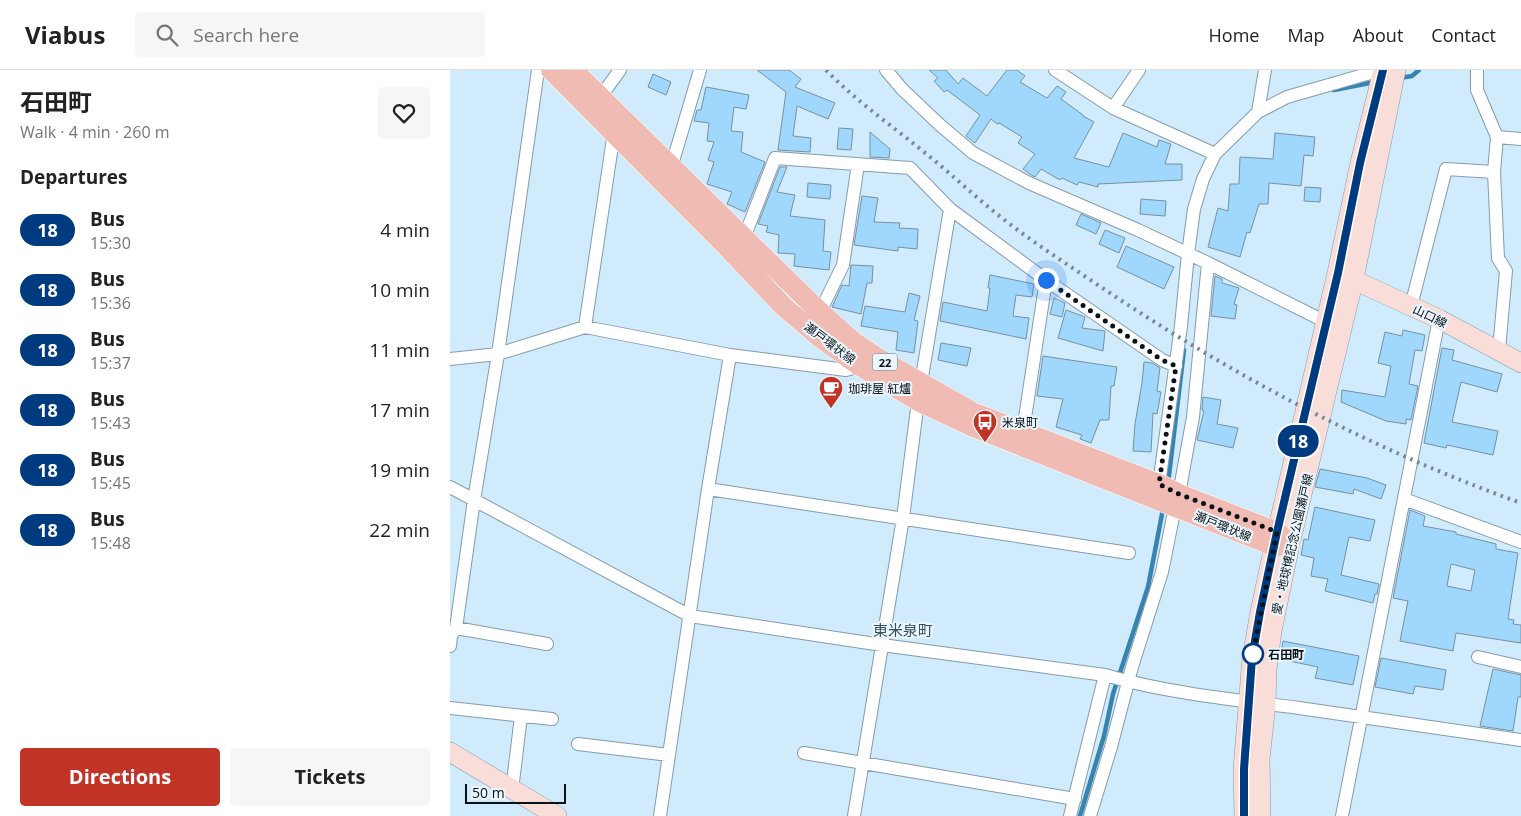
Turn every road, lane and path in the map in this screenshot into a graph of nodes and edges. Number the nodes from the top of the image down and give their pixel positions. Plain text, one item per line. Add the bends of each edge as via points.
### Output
1 (538, 70) edge
2 (551, 70) edge
3 (573, 70) edge
4 (620, 70) edge
5 (700, 70) edge
6 (886, 70) edge
7 (1055, 70) edge
8 (1139, 70) edge
9 (1265, 70) edge
10 (1392, 70) edge
11 (1477, 70) edge
12 (601, 96) junction
13 (1113, 108) junction
14 (1258, 112) junction
15 (614, 132) junction
16 (1497, 137) junction
17 (1521, 139) edge
18 (1215, 154) junction
19 (858, 164) junction
20 (671, 168) junction
21 (1494, 172) junction
22 (950, 209) junction
23 (744, 238) junction
24 (1188, 254) junction
25 (1208, 262) junction
26 (1346, 276) junction
27 (1046, 280) junction
28 (1411, 306) junction
29 (820, 312) junction
30 (1439, 319) junction
31 (1326, 322) junction
32 (585, 327) junction
33 (1499, 350) junction
34 (498, 354) junction
35 (730, 354) junction
36 (450, 359) edge
37 (1520, 361) edge
38 (860, 366) junction
39 (1176, 366) junction
40 (920, 393) junction
41 (1023, 431) junction
42 (1159, 484) junction
43 (450, 487) edge
44 (708, 489) junction
45 (1404, 499) junction
46 (474, 500) junction
47 (1177, 501) junction
48 (903, 518) junction
49 (1281, 541) junction
50 (1521, 542) edge
51 (1128, 553) dead end
52 (690, 616) junction
53 (456, 628) junction
54 (546, 644) dead end
55 (450, 646) edge
56 (882, 646) junction
57 (1478, 656) dead end
58 (1521, 667) edge
59 (1105, 675) junction
60 (1128, 682) junction
61 (1258, 703) junction
62 (450, 708) edge
63 (521, 716) junction
64 (1362, 717) junction
65 (552, 719) dead end
66 (1521, 740) edge
67 (578, 744) dead end
68 (450, 752) edge
69 (804, 753) dead end
70 (669, 755) junction
71 (862, 763) junction
72 (512, 790) junction
73 (1075, 800) junction
74 (557, 816) edge
75 (660, 816) edge
76 (854, 816) edge
77 (1070, 816) edge
78 (1090, 816) edge
79 (1244, 816) edge
80 (1261, 816) edge
81 (1342, 816) edge

1 - 34 street
2 - 15 main road, 瀬戸環状線 / 22
3 - 12 main road, 瀬戸環状線 / 22
4 - 12 street
5 - 20 street
6 - 24 street via 908,95 973,153 1029,183
7 - 13 street
8 - 13 street
9 - 14 street
10 - 14 street via 1287,97
10 - 26 main road, 愛・地球博記念公園瀬戸線
11 - 16 street via 1477,90
12 - 20 main road, 瀬戸環状線 / 22
13 - 18 street
14 - 18 street
15 - 32 street
15 - 38 main road, 瀬戸環状線 / 22 via 784,307
16 - 17 street
16 - 21 street
18 - 24 street via 1194,209
19 - 22 street via 910,168
19 - 23 street via 775,158
19 - 29 street via 843,265
20 - 23 main road, 瀬戸環状線 / 22
21 - 28 street via 1446,168
21 - 33 street via 1498,258 1506,271
22 - 27 street
22 - 40 street
23 - 29 main road, 瀬戸環状線 / 22
24 - 25 street
24 - 39 street
25 - 31 street
25 - 47 street via 1194,417
26 - 28 main road, 山口線
26 - 31 main road, 愛・地球博記念公園瀬戸線
26 - 49 main road, 愛・地球博記念公園瀬戸線
27 - 39 street via 1162,360
27 - 41 street
28 - 30 main road, 山口線
29 - 40 main road, 瀬戸環状線 / 22
30 - 33 main road, 山口線
30 - 45 street
31 - 49 main road, 愛・地球博記念公園瀬戸線
32 - 34 street
32 - 35 street
33 - 37 main road, 山口線
34 - 36 street
34 - 46 street
35 - 38 street via 846,370
35 - 44 street
38 - 40 main road, 瀬戸環状線 / 22
39 - 42 street
40 - 41 main road, 瀬戸環状線 / 22
40 - 47 main road, 瀬戸環状線 / 22 via 971,426
40 - 48 street
41 - 42 main road, 瀬戸環状線 / 22
42 - 47 main road, 瀬戸環状線 / 22
43 - 46 street
44 - 48 street
44 - 52 street
45 - 50 street
45 - 64 street
46 - 52 street
46 - 53 street
47 - 49 main road, 瀬戸環状線 / 22
47 - 60 street via 1162,572
48 - 51 street
48 - 56 street
49 - 61 main road, 愛・地球博記念公園瀬戸線 via 1267,669
52 - 56 street
52 - 70 street
53 - 54 street
53 - 55 street
56 - 59 street
56 - 71 street
57 - 58 street
59 - 60 street
59 - 73 street
60 - 61 street
60 - 78 street
61 - 64 street
61 - 79 main road, 愛・地球博記念公園瀬戸線 via 1244,769
61 - 80 main road, 愛・地球博記念公園瀬戸線
62 - 63 street
63 - 65 street
63 - 72 street
64 - 66 street
64 - 81 street
67 - 70 street
68 - 72 main road
69 - 71 street
70 - 75 street
71 - 73 street
71 - 76 street
72 - 74 main road
73 - 77 street

